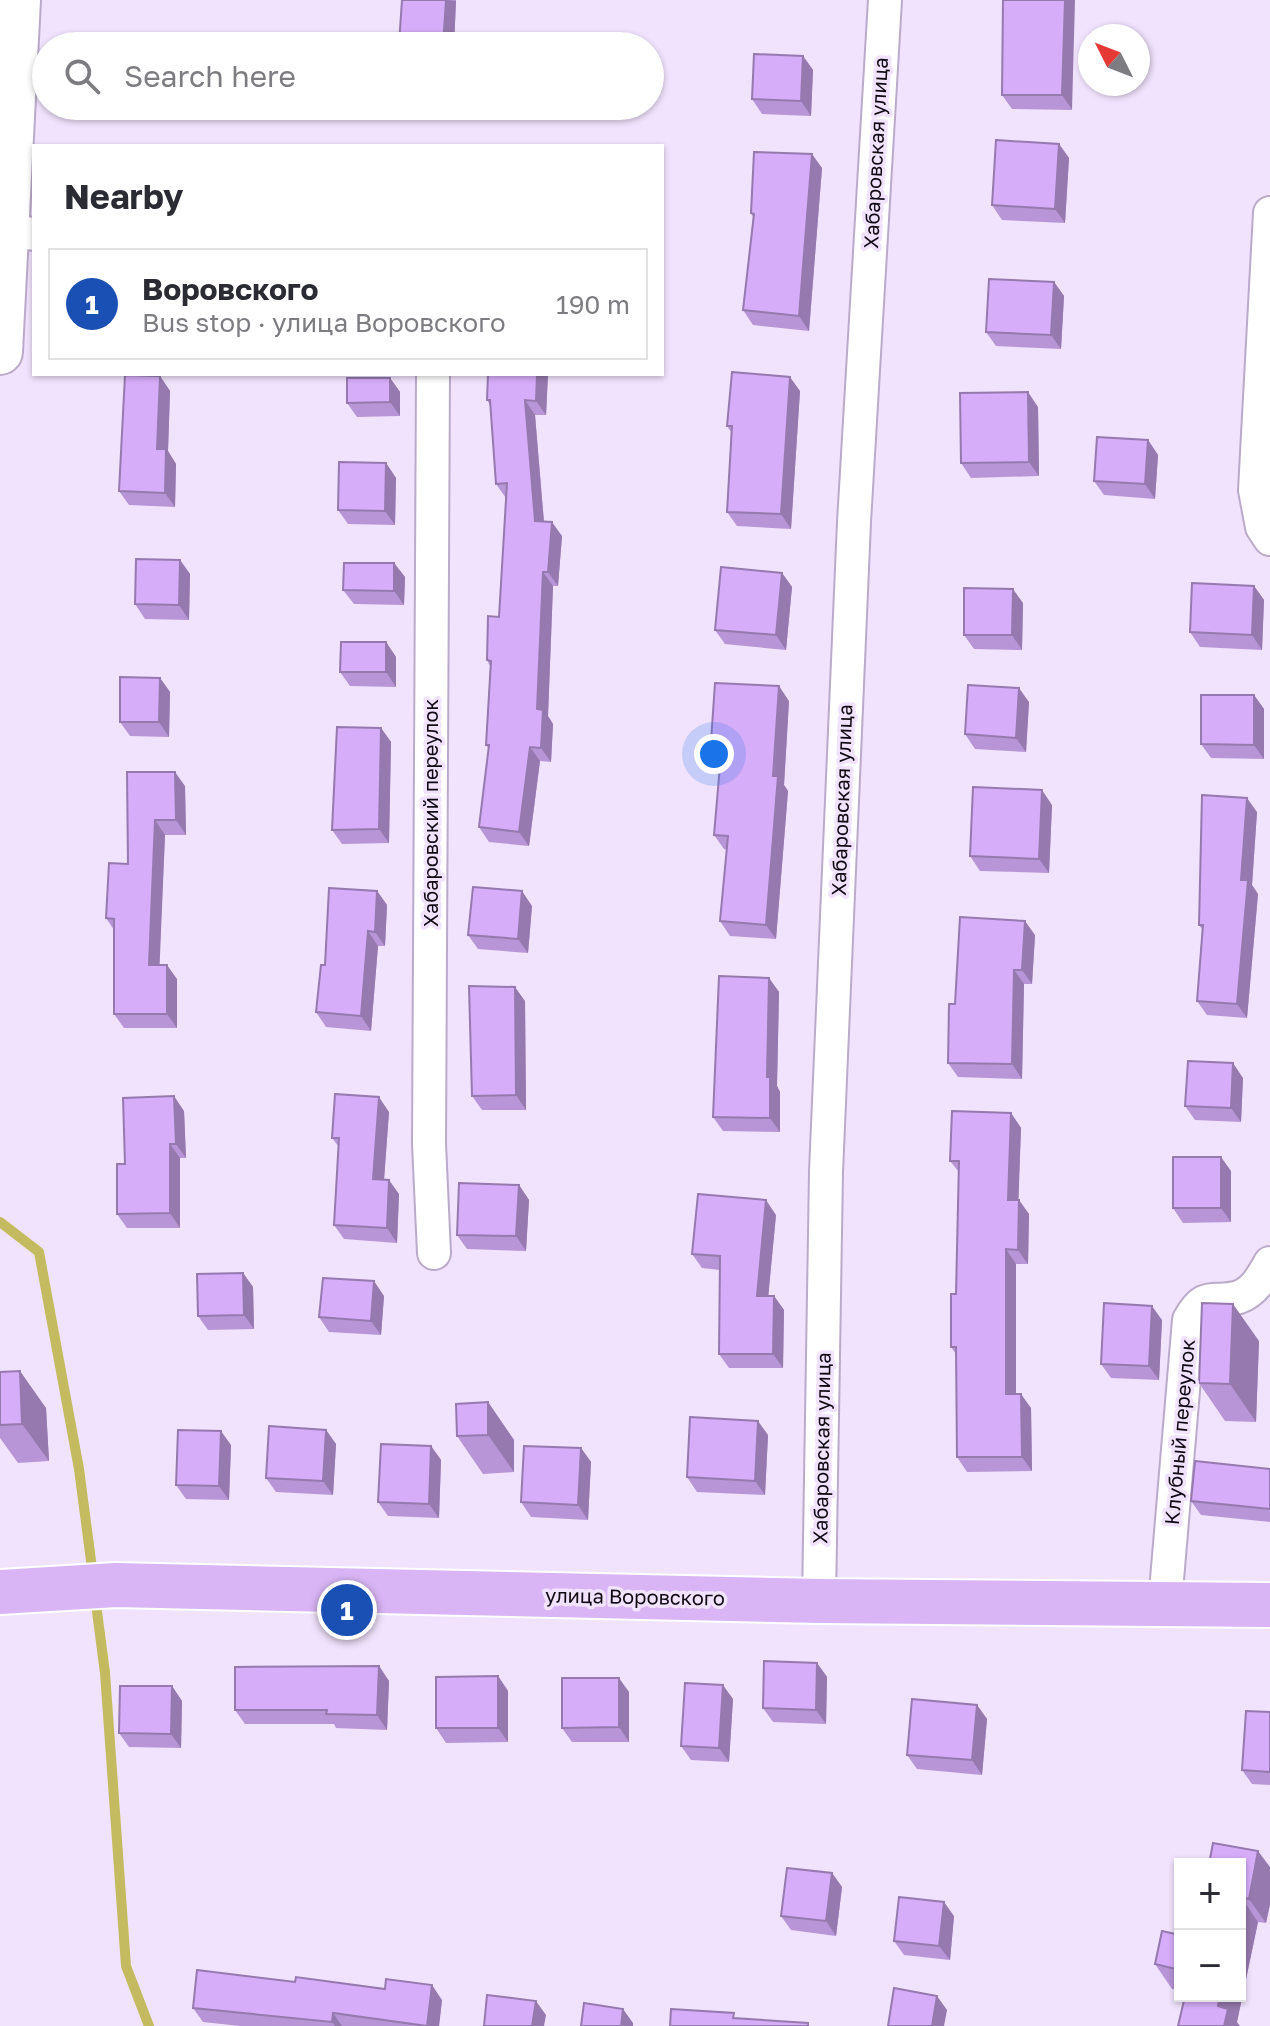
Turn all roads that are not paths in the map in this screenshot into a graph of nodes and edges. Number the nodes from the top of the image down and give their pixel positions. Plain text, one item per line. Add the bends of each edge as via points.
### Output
1 (18, 0) edge
2 (885, 0) edge
3 (1270, 213) edge
4 (19, 232) edge
5 (0, 352) edge
6 (433, 376) edge
7 (1270, 539) edge
8 (434, 1253) dead end
9 (1270, 1263) edge
10 (0, 1592) edge
11 (819, 1601) junction
12 (1165, 1603) junction
13 (1270, 1605) edge

1 - 4 street
2 - 11 street, Хабаровская улица via 853,537 827,1156
3 - 7 street via 1255,490 1262,527
4 - 5 street
6 - 8 street, Хабаровский переулок via 429,1144
9 - 12 street, Клубный переулок via 1257,1285 1238,1297 1207,1299 1189,1320
10 - 11 main road, улица Воровского via 116,1585
11 - 12 main road, улица Воровского
12 - 13 main road, улица Воровского

